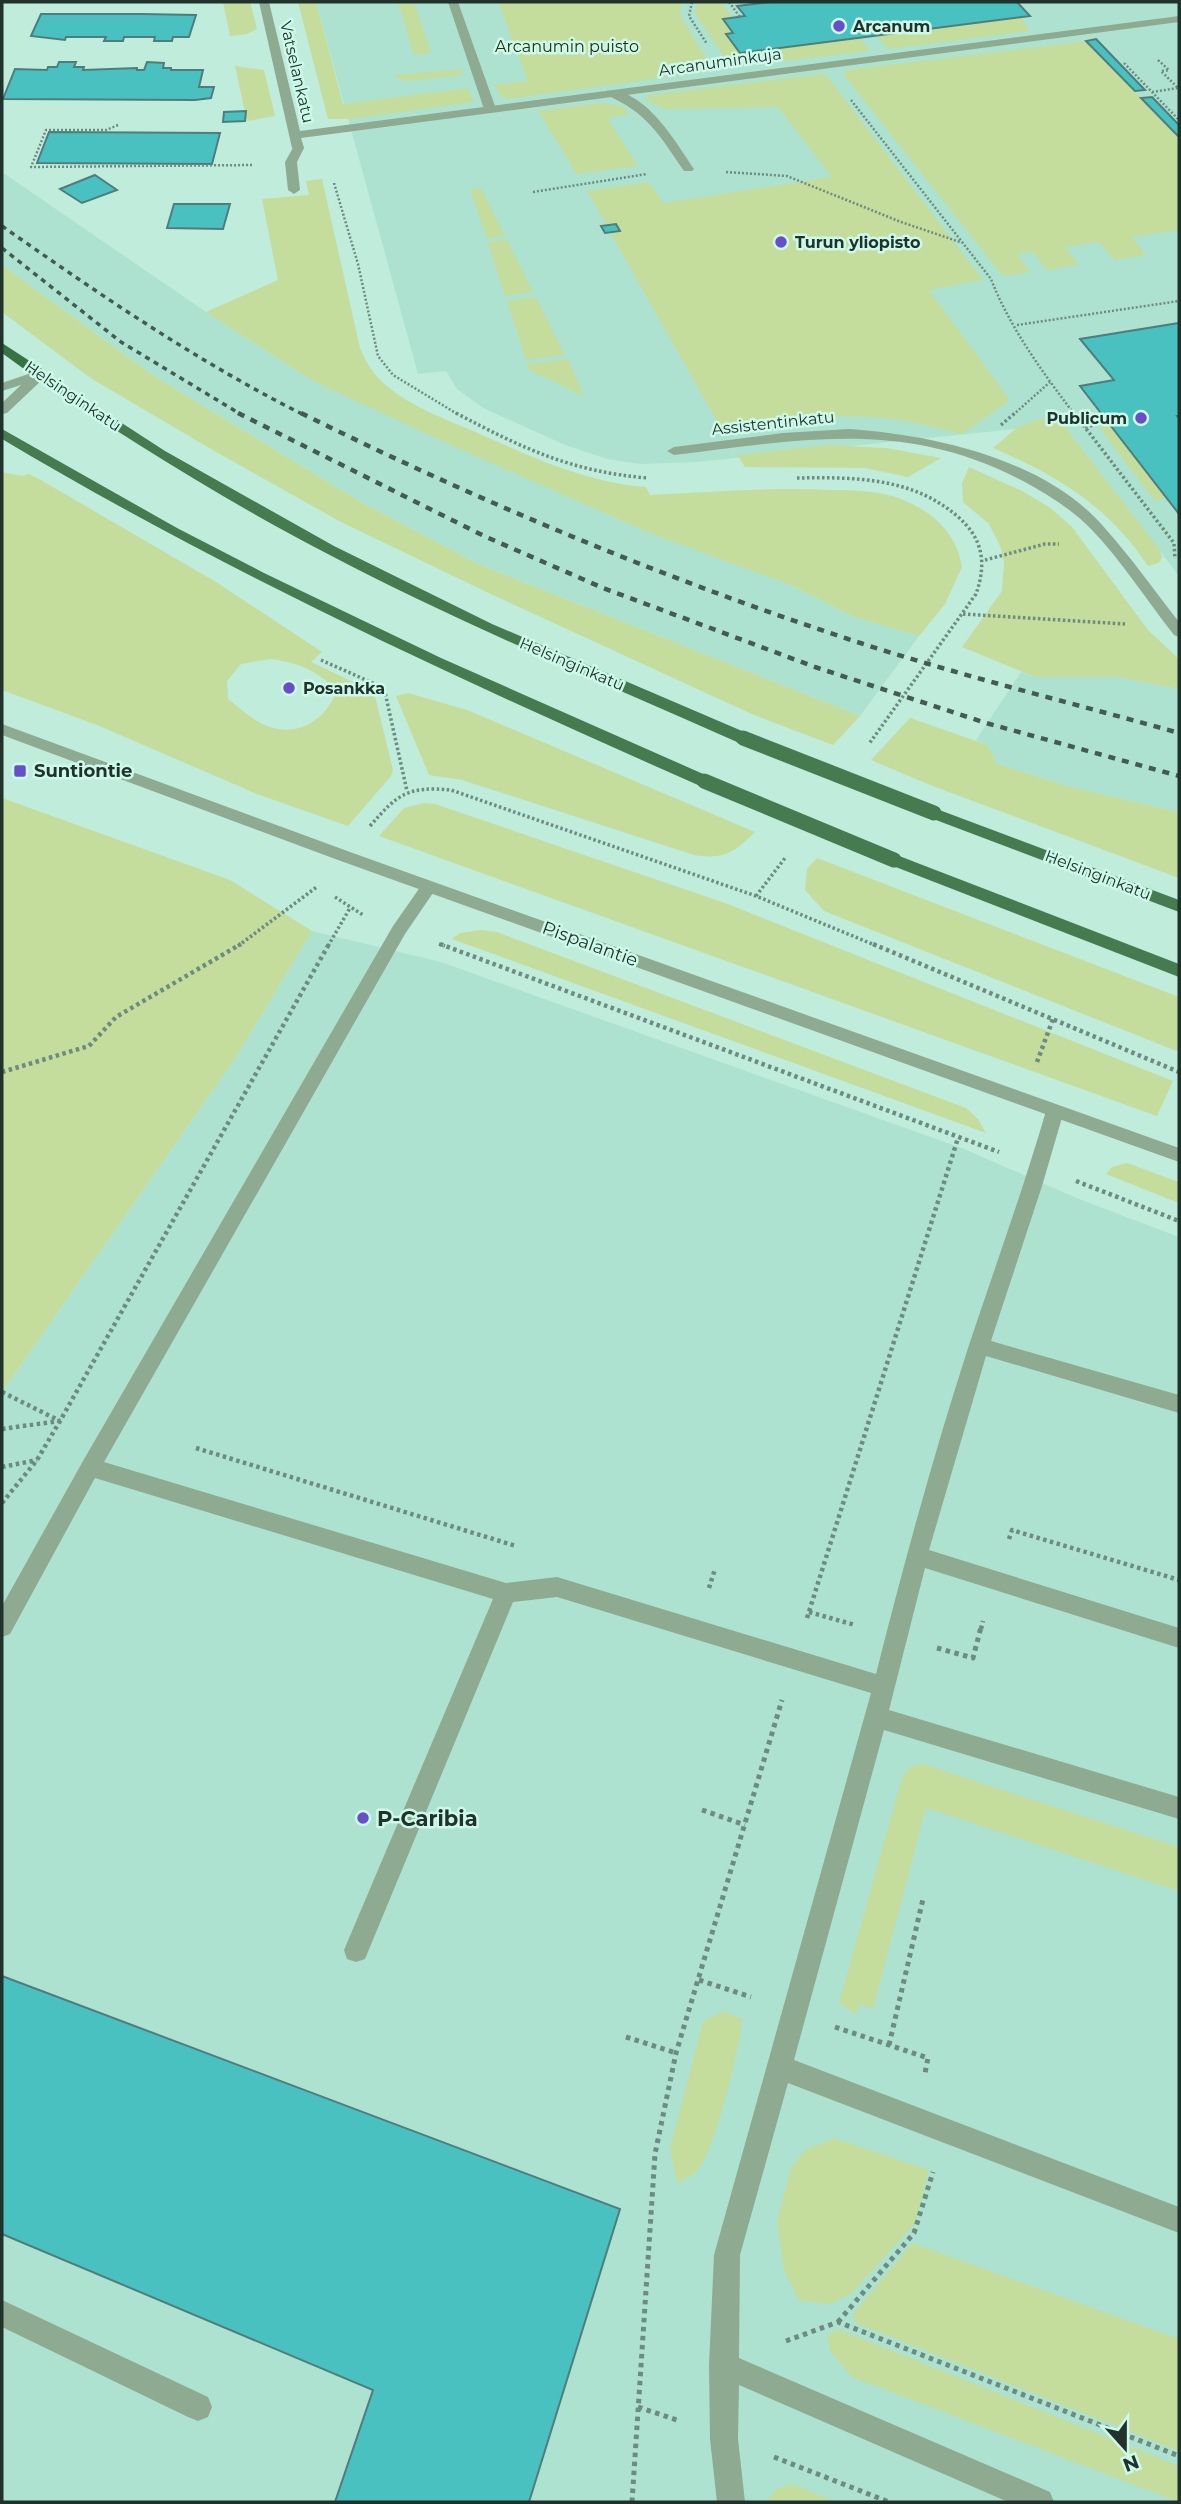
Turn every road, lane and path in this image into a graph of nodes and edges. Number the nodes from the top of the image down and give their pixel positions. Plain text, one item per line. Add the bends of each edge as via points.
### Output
1 (264, 2) edge
2 (453, 2) edge
3 (692, 2) edge
4 (729, 2) edge
5 (740, 17) dead end
6 (1179, 19) edge
7 (1090, 30) junction
8 (822, 64) junction
9 (728, 77) junction
10 (1179, 88) edge
11 (1152, 92) junction
12 (610, 93) junction
13 (490, 109) junction
14 (1179, 120) edge
15 (118, 125) dead end
16 (295, 135) junction
17 (291, 162) junction
18 (688, 169) joint
19 (641, 175) dead end
20 (333, 179) dead end
21 (294, 190) dead end
22 (533, 191) dead end
23 (961, 242) junction
24 (1179, 301) edge
25 (1017, 325) junction
26 (2, 346) edge
27 (40, 374) junction
28 (2, 387) edge
29 (2, 410) edge
30 (1108, 422) dead end
31 (1084, 427) junction
32 (2, 433) edge
33 (674, 451) dead end
34 (792, 478) dead end
35 (656, 479) dead end
36 (1119, 556) junction
37 (985, 560) junction
38 (1175, 567) dead end
39 (963, 614) junction
40 (1177, 631) edge
41 (942, 643) dead end
42 (321, 660) dead end
43 (2, 729) edge
44 (407, 791) junction
45 (366, 831) dead end
46 (305, 881) dead end
47 (318, 886) junction
48 (429, 887) junction
49 (1179, 906) edge
50 (350, 908) junction
51 (399, 930) junction
52 (1179, 971) edge
53 (2, 1072) edge
54 (1179, 1072) edge
55 (1055, 1111) junction
56 (958, 1138) junction
57 (1179, 1155) edge
58 (1039, 1166) junction
59 (1179, 1221) edge
60 (979, 1346) junction
61 (2, 1392) edge
62 (1179, 1404) edge
63 (60, 1420) junction
64 (2, 1429) edge
65 (196, 1448) dead end
66 (90, 1467) junction
67 (2, 1503) edge
68 (520, 1547) dead end
69 (917, 1556) junction
70 (506, 1593) junction
71 (2, 1627) edge
72 (1179, 1637) edge
73 (794, 1659) junction
74 (882, 1686) junction
75 (876, 1717) junction
76 (1179, 1808) edge
77 (702, 1810) dead end
78 (745, 1825) junction
79 (923, 1899) dead end
80 (356, 1950) dead end
81 (699, 1980) junction
82 (755, 1999) dead end
83 (839, 2028) dead end
84 (626, 2037) dead end
85 (889, 2045) junction
86 (676, 2053) junction
87 (929, 2058) dead end
88 (780, 2067) junction
89 (944, 2130) junction
90 (1179, 2220) edge
91 (2, 2313) edge
92 (838, 2322) junction
93 (723, 2365) junction
94 (198, 2407) dead end
95 (638, 2407) junction
96 (680, 2421) dead end
97 (763, 2453) dead end
98 (1179, 2456) edge
99 (632, 2502) edge
100 (731, 2502) edge
101 (889, 2502) edge
102 (1040, 2502) edge

1 - 16 street, Vatselankatu
2 - 13 street
3 - 9 path via 689,16
4 - 5 path
6 - 7 street, Arcanuminkuja
7 - 8 street, Arcanuminkuja
7 - 11 path
8 - 9 street, Arcanuminkuja
8 - 23 path
9 - 12 street, Arcanuminkuja
10 - 11 path
11 - 14 path
12 - 13 street, Arcanuminkuja
12 - 18 street via 647,110
13 - 16 street, Arcanuminkuja
15 - 17 path via 106,130 46,130 31,167 236,167
16 - 17 street, Vatselankatu via 298,148
17 - 21 street
18 - 23 path via 787,176
19 - 22 path
20 - 35 path via 376,349 393,375 443,406 571,466
23 - 25 path
24 - 25 path
25 - 31 path via 1050,382
26 - 27 highway, Helsinginkatu
27 - 28 street
27 - 29 street
27 - 49 main road, Helsinginkatu, bridge via 160,454 329,549 487,628 743,738
30 - 31 path
31 - 38 path via 1174,543
32 - 52 main road, bridge via 92,489 271,584 454,672 894,860
33 - 36 street, Assistentinkatu via 848,433 935,443 970,452 1042,485 1097,527
34 - 37 path via 875,480 923,493 944,503 975,533
36 - 37 path via 1045,544
36 - 40 street, Assistentinkatu
37 - 39 path via 983,577
39 - 40 path
39 - 41 path
42 - 44 path via 384,688
43 - 48 street, Pispalantie
44 - 45 path via 398,794
44 - 54 path via 426,787 451,790 756,896
46 - 47 path
47 - 50 path
47 - 53 path via 251,939 116,1017 89,1046
48 - 51 street
48 - 55 street, Pispalantie
50 - 51 path
50 - 63 path
51 - 56 path
51 - 66 street
55 - 57 street, Pispalantie
55 - 58 street
56 - 58 path
56 - 73 path
58 - 59 path
58 - 60 street
60 - 62 street
60 - 69 street
61 - 63 path
63 - 64 path
63 - 67 path via 37,1460
65 - 68 path
66 - 70 street
66 - 71 street
69 - 72 street
69 - 74 street
70 - 73 street via 557,1587
70 - 80 street
73 - 74 street
73 - 78 path
74 - 75 street
75 - 76 street
75 - 88 street
77 - 78 path
78 - 81 path
79 - 85 path
81 - 82 path
81 - 86 path
83 - 85 path
84 - 86 path
85 - 87 path
86 - 95 path via 655,2154
88 - 89 street
88 - 93 street via 727,2255
89 - 90 street
89 - 92 path via 914,2233
91 - 94 street
92 - 93 path
92 - 98 path
93 - 100 street
93 - 102 street
95 - 96 path
95 - 99 path
97 - 101 path

